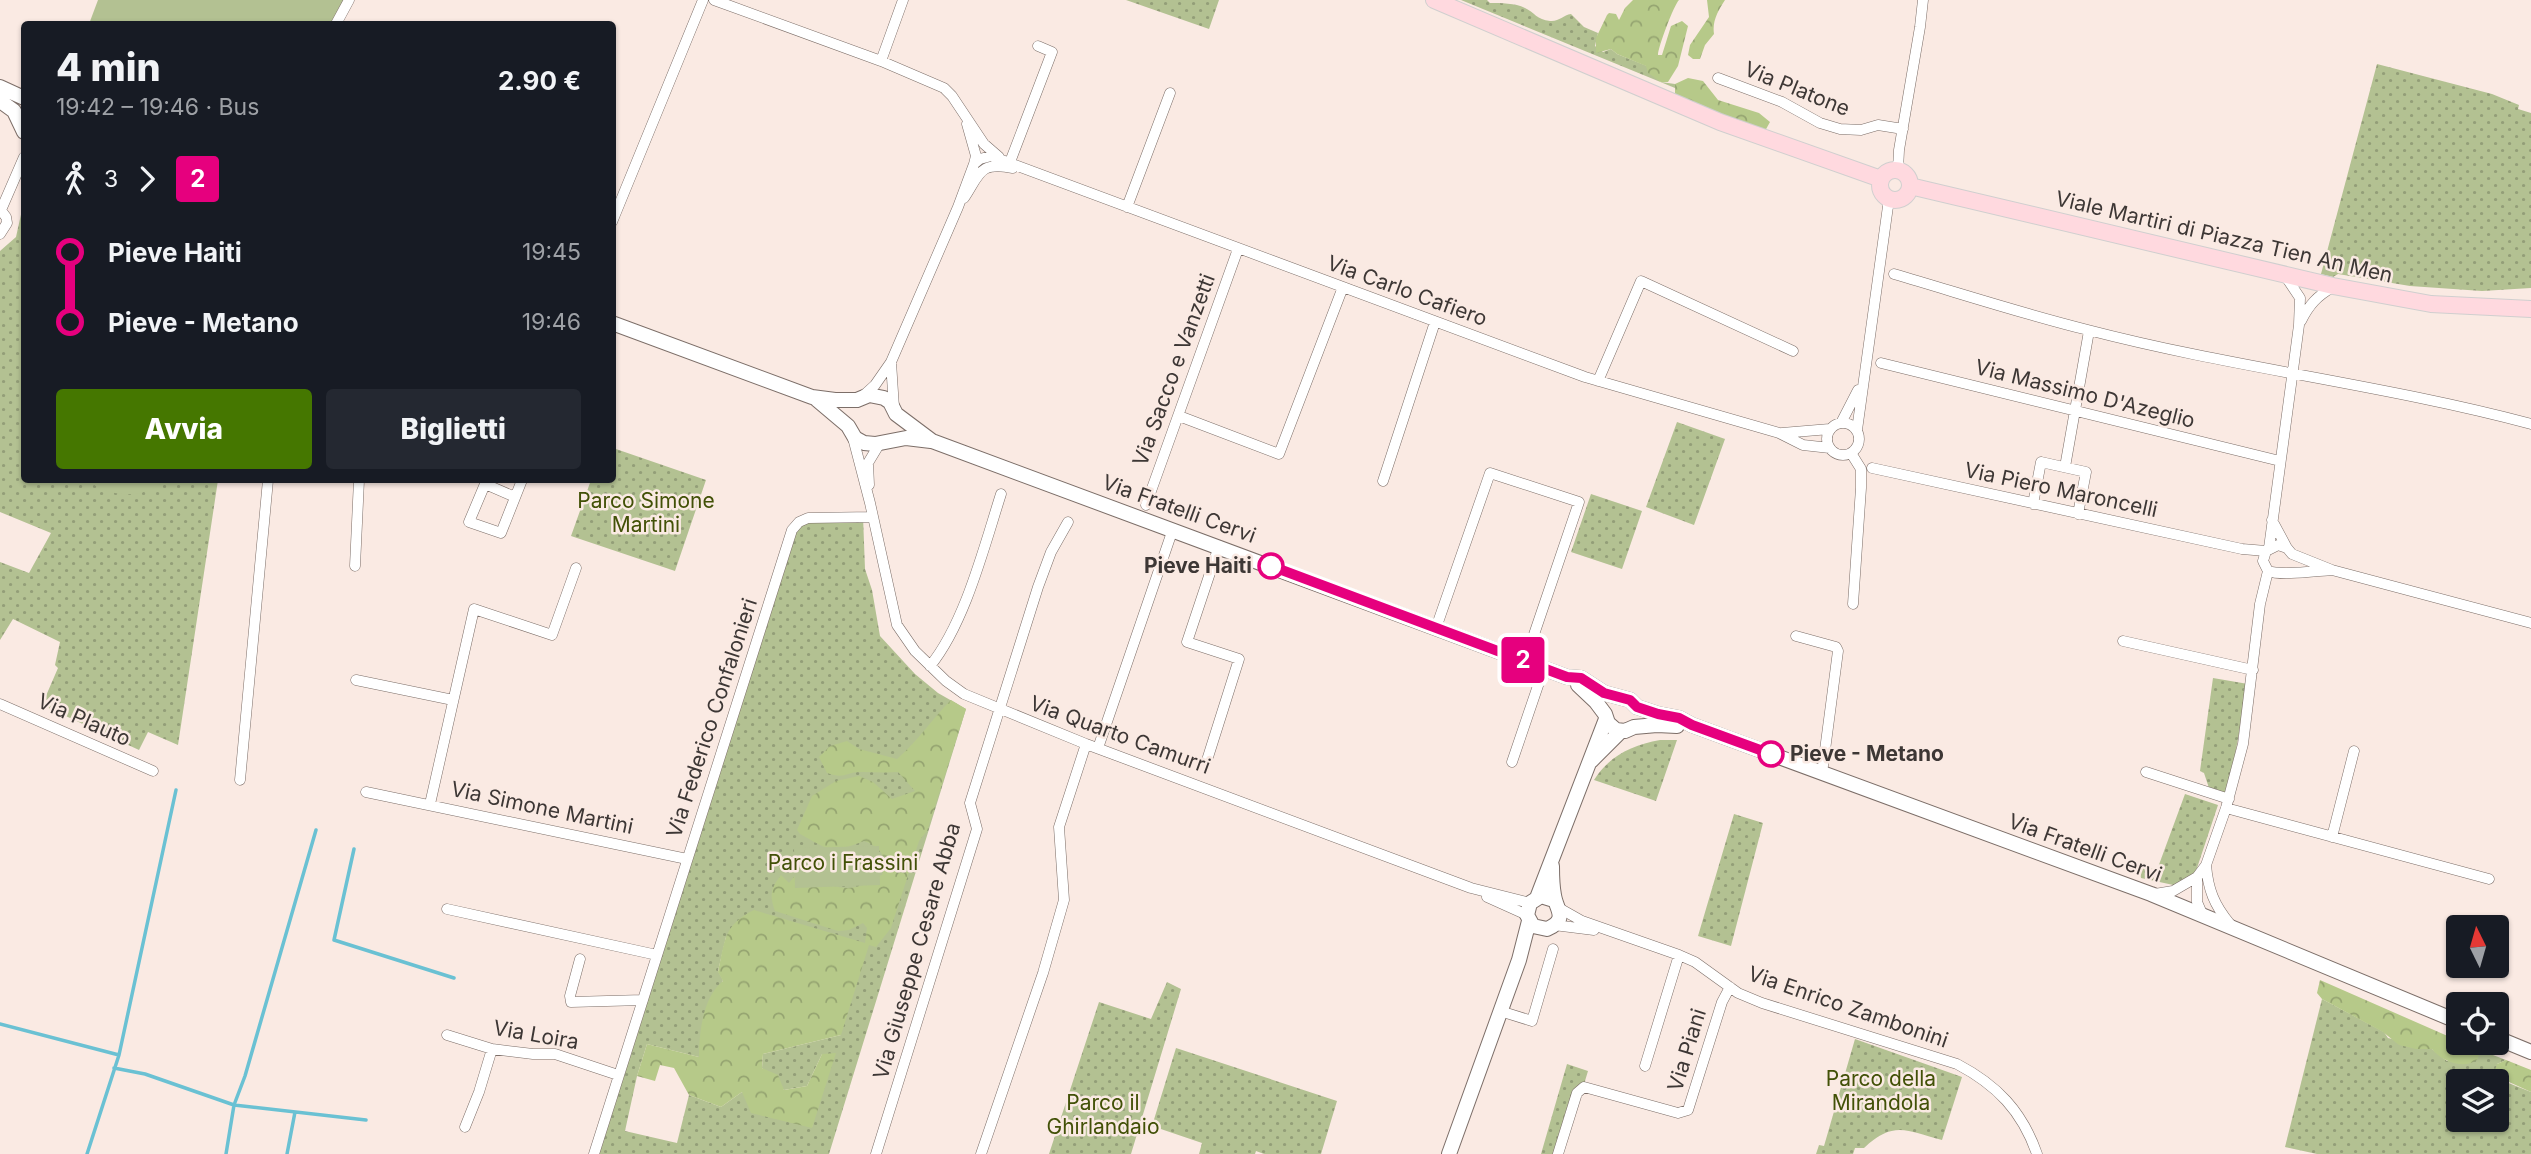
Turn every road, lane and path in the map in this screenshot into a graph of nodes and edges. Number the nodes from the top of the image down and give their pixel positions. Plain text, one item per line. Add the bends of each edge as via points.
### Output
1 (349, 0) edge
2 (704, 0) edge
3 (714, 0) edge
4 (903, 0) edge
5 (1434, 0) edge
6 (1923, 0) edge
7 (338, 21) edge
8 (1038, 46) dead end
9 (881, 61) junction
10 (1718, 78) dead end
11 (0, 87) edge
12 (1170, 93) dead end
13 (21, 97) edge
14 (0, 101) edge
15 (21, 119) edge
16 (966, 120) junction
17 (1903, 129) junction
18 (999, 157) junction
19 (1010, 162) junction
20 (21, 164) edge
21 (974, 164) junction
22 (1027, 170) junction
23 (1898, 170) junction
24 (1881, 180) junction
25 (1910, 186) junction
26 (1889, 199) junction
27 (958, 207) junction
28 (1126, 207) junction
29 (1, 210) edge
30 (616, 212) edge
31 (0, 234) edge
32 (1238, 249) junction
33 (1894, 274) dead end
34 (2286, 277) junction
35 (2333, 286) junction
36 (1343, 287) junction
37 (2531, 309) edge
38 (1435, 322) junction
39 (616, 324) edge
40 (2299, 324) junction
41 (2089, 331) junction
42 (1793, 351) dead end
43 (891, 362) junction
44 (1881, 363) dead end
45 (2293, 374) junction
46 (1863, 377) junction
47 (1598, 381) junction
48 (812, 397) junction
49 (859, 399) junction
50 (895, 411) junction
51 (2075, 411) junction
52 (1179, 416) junction
53 (1841, 423) junction
54 (2531, 424) edge
55 (1830, 429) junction
56 (850, 430) junction
57 (1857, 430) junction
58 (1779, 433) junction
59 (932, 441) junction
60 (882, 442) junction
61 (1830, 449) junction
62 (1851, 453) junction
63 (2280, 461) junction
64 (2065, 467) junction
65 (1872, 468) dead end
66 (1383, 481) dead end
67 (268, 483) edge
68 (359, 483) edge
69 (521, 483) edge
70 (1001, 494) dead end
71 (515, 497) junction
72 (870, 503) junction
73 (2033, 504) junction
74 (1146, 505) dead end
75 (2078, 514) junction
76 (873, 517) junction
77 (2272, 520) junction
78 (1069, 522) dead end
79 (1173, 529) junction
80 (1219, 546) junction
81 (2290, 551) junction
82 (2266, 553) junction
83 (355, 566) dead end
84 (576, 568) dead end
85 (2332, 570) junction
86 (2277, 573) junction
87 (1853, 604) dead end
88 (2531, 623) edge
89 (1436, 628) junction
90 (1796, 635) dead end
91 (2123, 640) dead end
92 (1525, 661) junction
93 (930, 666) junction
94 (1544, 668) junction
95 (2253, 670) junction
96 (1567, 677) junction
97 (356, 680) dead end
98 (1621, 698) junction
99 (453, 700) junction
100 (0, 704) edge
101 (1637, 707) junction
102 (1000, 711) junction
103 (1606, 716) junction
104 (1692, 725) junction
105 (1627, 729) junction
106 (1086, 744) junction
107 (1098, 748) junction
108 (2354, 751) dead end
109 (1208, 757) dead end
110 (1512, 762) dead end
111 (1588, 764) junction
112 (153, 771) dead end
113 (2146, 772) dead end
114 (1822, 773) junction
115 (240, 780) dead end
116 (366, 792) dead end
117 (2227, 803) junction
118 (430, 804) junction
119 (2332, 837) junction
120 (687, 859) junction
121 (1552, 862) junction
122 (2206, 864) junction
123 (2197, 877) junction
124 (2489, 879) dead end
125 (2151, 894) junction
126 (1557, 904) junction
127 (447, 909) dead end
128 (1531, 909) junction
129 (2203, 916) junction
130 (1549, 927) junction
131 (2234, 929) junction
132 (1615, 933) junction
133 (1553, 949) dead end
134 (657, 955) junction
135 (1679, 955) junction
136 (580, 958) dead end
137 (1519, 960) junction
138 (1730, 988) junction
139 (643, 1000) junction
140 (1500, 1011) junction
141 (2446, 1017) edge
142 (447, 1035) dead end
143 (2509, 1043) edge
144 (492, 1049) junction
145 (2531, 1052) edge
146 (1645, 1066) dead end
147 (618, 1075) junction
148 (465, 1127) dead end
149 (594, 1154) edge
150 (876, 1154) edge
151 (981, 1154) edge
152 (1449, 1154) edge
153 (1558, 1154) edge
154 (2037, 1154) edge

1 - 7 street
2 - 30 street
3 - 9 street
4 - 9 street
5 - 24 main road via 1720,122
6 - 17 street
8 - 19 street via 1052,52
9 - 16 street via 944,88
10 - 17 street, Via Platone via 1840,129 1878,125
11 - 13 main road
12 - 28 street
14 - 15 main road
16 - 18 street
16 - 21 street
17 - 23 street
18 - 19 street, Via Carlo Cafiero
18 - 21 street via 986,157
19 - 22 street, Via Carlo Cafiero
20 - 29 street
21 - 27 street, Via Carlo Cafiero
22 - 27 street, Via Carlo Cafiero via 989,166
22 - 28 street, Via Carlo Cafiero
23 - 24 main road via 1890,170
23 - 25 main road via 1906,174
24 - 26 main road via 1882,193
25 - 26 main road via 1903,198
25 - 34 main road, Viale Martiri di Piazza Tien An Men
26 - 46 street
27 - 43 street, Via Carlo Cafiero
28 - 32 street, Via Carlo Cafiero
29 - 31 street via 7,223
32 - 36 street, Via Carlo Cafiero
32 - 52 street, Via Sacco e Vanzetti
33 - 41 street
34 - 35 main road, Viale Martiri di Piazza Tien An Men
34 - 40 street via 2300,298
35 - 37 main road, Viale Martiri di Piazza Tien An Men via 2431,304
35 - 40 street via 2309,305
36 - 38 street, Via Carlo Cafiero
36 - 52 street via 1279,454
38 - 47 street, Via Carlo Cafiero
38 - 66 street
39 - 48 main road, Via Fratelli Cervi
40 - 45 street
41 - 45 street
41 - 51 street
42 - 47 street via 1641,281
43 - 49 street, Via Carlo Cafiero
43 - 50 street, Via Carlo Cafiero
44 - 51 street, Via Massimo D'Azeglio
45 - 54 street
45 - 63 street
46 - 53 street
46 - 57 street
47 - 58 street, Via Carlo Cafiero
48 - 49 main road, Via Fratelli Cervi
48 - 56 main road, Via Fratelli Cervi
49 - 50 main road, Via Fratelli Cervi via 869,395 884,398
49 - 56 main road via 849,412
50 - 59 main road, Via Fratelli Cervi
50 - 60 main road via 893,433
51 - 63 street, Via Massimo D'Azeglio
51 - 64 street
52 - 74 street, Via Sacco e Vanzetti
53 - 55 street
53 - 57 street
55 - 58 street, Via Carlo Cafiero
55 - 61 street
56 - 60 main road, Via Fratelli Cervi via 864,443
56 - 72 street, Via Quarto Camurri
57 - 62 street via 1860,442
58 - 61 street, Via Carlo Cafiero via 1803,445
59 - 60 main road, Via Fratelli Cervi via 906,438
59 - 79 main road, Via Fratelli Cervi
60 - 72 street, Via Quarto Camurri via 868,463
61 - 62 street via 1841,455
62 - 87 street via 1861,470
63 - 77 street
64 - 73 street via 2041,462
64 - 75 street via 2086,472
65 - 73 street, Via Piero Maroncelli
67 - 115 street
68 - 83 street
69 - 71 street
70 - 93 street via 958,619
71 - 71 street via 501,533 469,522 485,484
72 - 76 street, Via Quarto Camurri
73 - 75 street, Via Piero Maroncelli
75 - 82 street, Via Piero Maroncelli
76 - 93 street, Via Quarto Camurri via 894,619 906,641
76 - 120 street, Via Federico Confalonieri via 808,518 792,530
77 - 81 street
77 - 82 street
78 - 102 street, Via Giuseppe Cesare Abba via 1038,587
79 - 80 main road, Via Fratelli Cervi
79 - 107 street
80 - 89 main road, Via Fratelli Cervi
80 - 109 street via 1187,642 1238,659
81 - 82 street, Via Piero Maroncelli via 2278,545
81 - 85 street
81 - 86 street via 2292,564
82 - 86 street
84 - 99 street, Via Simone Martini via 552,635 474,609
85 - 86 street
85 - 88 street
86 - 95 street via 2260,604
89 - 92 main road, Via Fratelli Cervi
89 - 92 street via 1490,473 1578,502
90 - 114 street via 1838,651
91 - 95 street
92 - 94 main road, Via Fratelli Cervi
93 - 102 street, Via Quarto Camurri via 964,694
94 - 96 main road, Via Fratelli Cervi
94 - 110 street
95 - 117 street via 2244,744
96 - 98 main road, Via Fratelli Cervi via 1581,678
96 - 103 main road, Via Fratelli Cervi via 1588,692
97 - 99 street
98 - 101 main road, Via Fratelli Cervi
98 - 103 main road via 1609,705
99 - 118 street, Via Simone Martini
100 - 112 street, Via Plauto
101 - 104 main road, Via Fratelli Cervi
101 - 105 main road via 1639,718
102 - 106 street, Via Quarto Camurri
102 - 150 street, Via Giuseppe Cesare Abba via 970,803 977,829
103 - 105 main road, Via Fratelli Cervi via 1611,727
103 - 111 main road
104 - 105 main road, Via Fratelli Cervi
104 - 114 main road, Via Fratelli Cervi
105 - 111 main road
106 - 107 street, Via Quarto Camurri
106 - 151 street via 1059,827 1064,900
107 - 128 street, Via Quarto Camurri
108 - 119 street
111 - 121 main road
113 - 117 street
114 - 125 main road, Via Fratelli Cervi
116 - 118 street, Via Simone Martini
117 - 119 street
117 - 122 street
118 - 120 street, Via Simone Martini
119 - 124 street
120 - 134 street, Via Federico Confalonieri
121 - 126 main road
121 - 128 main road
122 - 123 street
122 - 131 street via 2211,895
123 - 125 street via 2173,891
123 - 129 street via 2197,902
125 - 129 main road, Via Fratelli Cervi
126 - 128 main road via 1546,896
126 - 130 main road via 1560,917
126 - 132 street, Via Enrico Zambonini via 1582,921
127 - 134 street
128 - 130 main road via 1538,928
128 - 137 main road
129 - 131 main road, Via Fratelli Cervi
130 - 132 street, Via Enrico Zambonini
130 - 137 main road via 1529,943
131 - 141 main road, Via Fratelli Cervi
132 - 135 street, Via Enrico Zambonini
133 - 140 street via 1531,1021
134 - 139 street, Via Federico Confalonieri
135 - 138 street, Via Enrico Zambonini
135 - 146 street
136 - 139 street via 571,1002
137 - 140 main road
138 - 153 street, Via Piani via 1688,1110 1678,1114 1584,1087 1577,1093
138 - 154 street, Via Enrico Zambonini via 1762,1003 1972,1072 2011,1104 2029,1131
139 - 147 street, Via Federico Confalonieri
140 - 152 main road
142 - 144 street, Via Loira
143 - 145 main road
144 - 147 street, Via Loira via 555,1054
144 - 148 street
147 - 149 street, Via Federico Confalonieri

